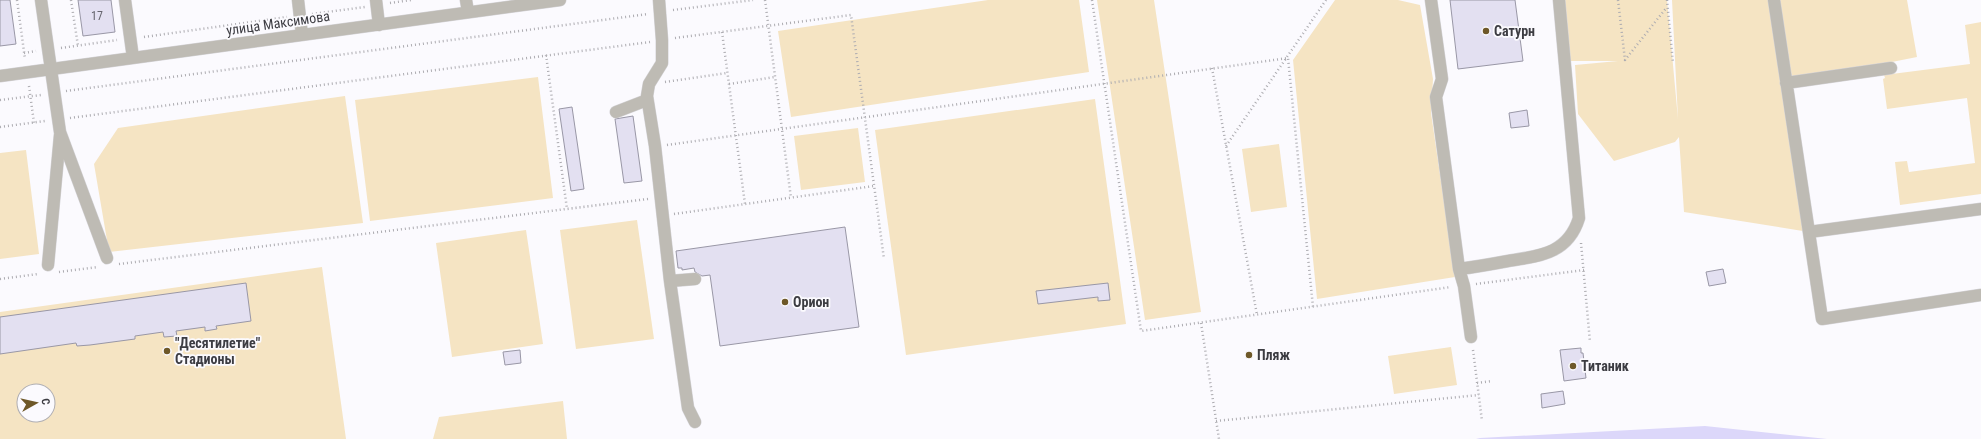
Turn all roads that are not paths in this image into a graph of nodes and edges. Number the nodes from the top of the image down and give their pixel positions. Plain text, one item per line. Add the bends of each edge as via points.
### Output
1 (41, 0) edge
2 (125, 0) edge
3 (298, 0) edge
4 (466, 0) edge
5 (560, 0) edge
6 (1431, 0) edge
7 (1559, 0) edge
8 (1774, 0) edge
9 (376, 3) edge
10 (660, 6) edge
11 (468, 12) junction
12 (379, 25) junction
13 (302, 35) junction
14 (133, 58) junction
15 (1891, 68) dead end
16 (50, 69) junction
17 (0, 76) edge
18 (1786, 83) junction
19 (648, 100) junction
20 (616, 112) dead end
21 (60, 132) junction
22 (1981, 209) edge
23 (1809, 232) junction
24 (107, 263) road end
25 (1459, 269) junction
26 (49, 270) road end
27 (695, 279) dead end
28 (670, 282) junction
29 (1981, 295) edge
30 (1471, 337) road end
31 (695, 422) dead end

1 - 16 street
2 - 14 street
3 - 13 street
4 - 11 street
5 - 11 street, улица Максимова
6 - 25 street via 1442,79 1436,97
7 - 25 street via 1579,218 1576,227 1566,242 1546,254
8 - 18 street
9 - 12 street
10 - 19 street via 662,64 649,84
11 - 12 street, улица Максимова
12 - 13 street, улица Максимова
13 - 14 street, улица Максимова
14 - 16 street, улица Максимова
15 - 18 street
16 - 17 street, улица Максимова
16 - 21 street
18 - 23 street
19 - 20 street
19 - 28 street
21 - 24 street
21 - 26 street
22 - 23 street
23 - 29 street via 1822,319
25 - 30 street
27 - 28 street
28 - 31 street via 688,408

